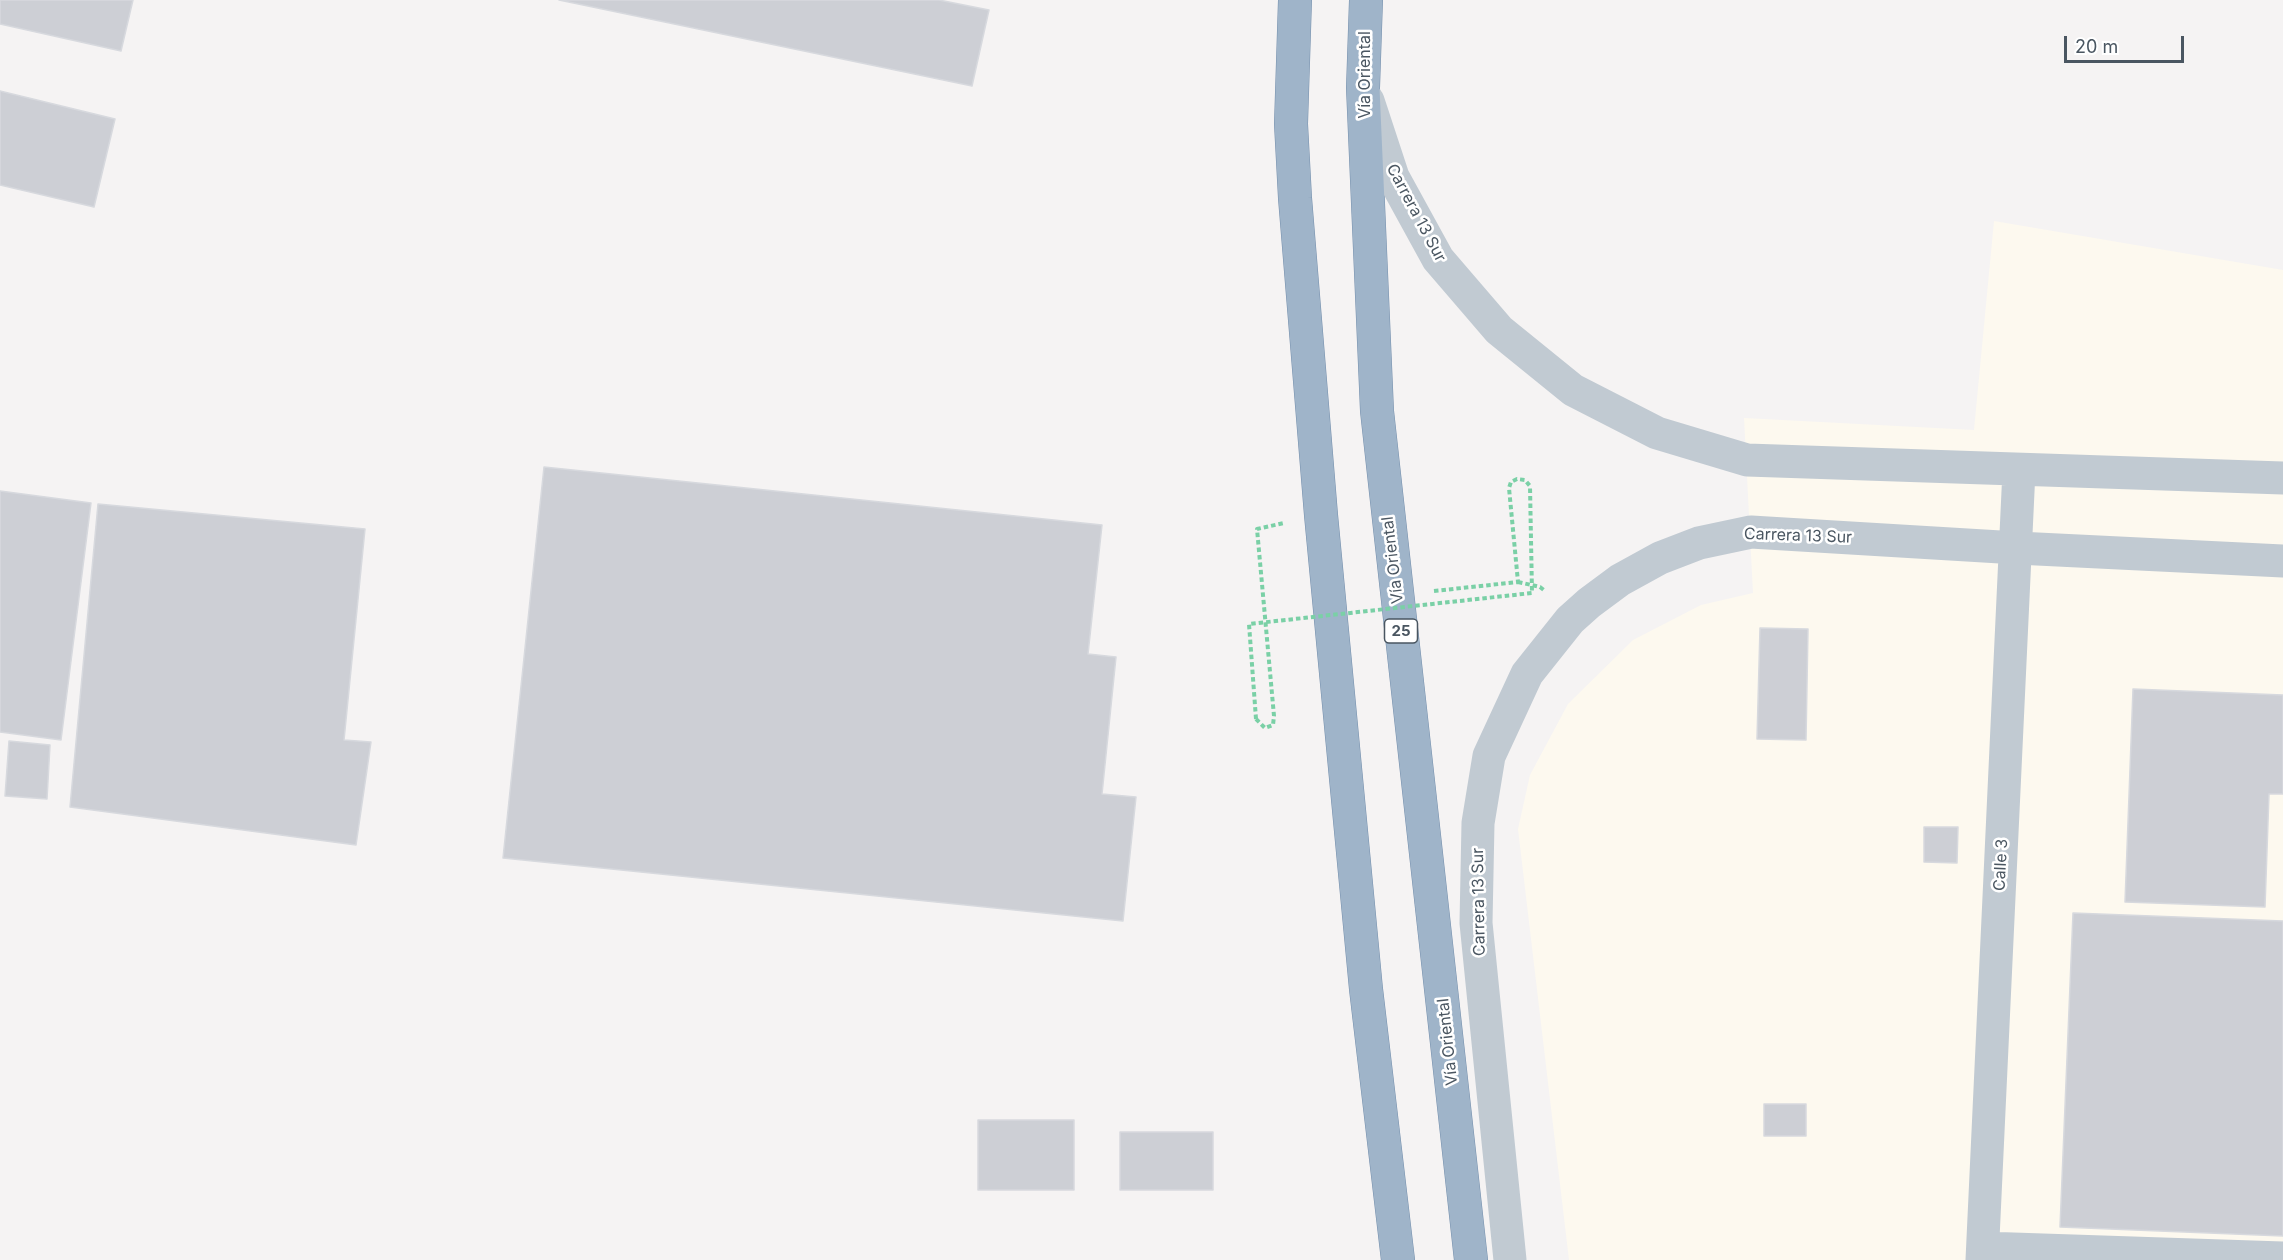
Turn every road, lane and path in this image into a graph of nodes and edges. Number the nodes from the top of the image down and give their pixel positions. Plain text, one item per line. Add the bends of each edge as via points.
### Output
1 (1295, 0) edge
2 (1366, 0) edge
3 (1363, 88) junction
4 (2019, 470) junction
5 (2283, 478) edge
6 (1321, 515) junction
7 (2017, 549) junction
8 (2283, 561) edge
9 (1397, 595) junction
10 (1982, 1254) edge
11 (2283, 1258) edge
12 (1398, 1260) edge
13 (1471, 1260) edge
14 (1510, 1260) edge

1 - 6 highway via 1291,124 1294,198
2 - 3 highway, Vía Oriental / 25
3 - 4 street, Carrera 13 Sur via 1393,177 1438,259 1499,330 1573,390 1657,434 1747,460
3 - 9 highway, Vía Oriental / 25 via 1377,411
4 - 5 street, Carrera 13 Sur
4 - 7 street, Calle 3
6 - 9 path, bridge via 1257,529 1274,716 1273,725 1265,728 1256,719 1249,624 1532,593 1530,486 1525,480 1511,482 1509,488 1518,582
6 - 12 highway via 1366,989
7 - 8 street, Carrera 13 Sur
7 - 10 street, Calle 3
7 - 14 street, Carrera 13 Sur via 1751,532 1699,543 1660,558 1589,603 1570,620 1527,674 1489,756 1478,824 1476,923
9 - 13 highway, Vía Oriental / 25
10 - 11 street

